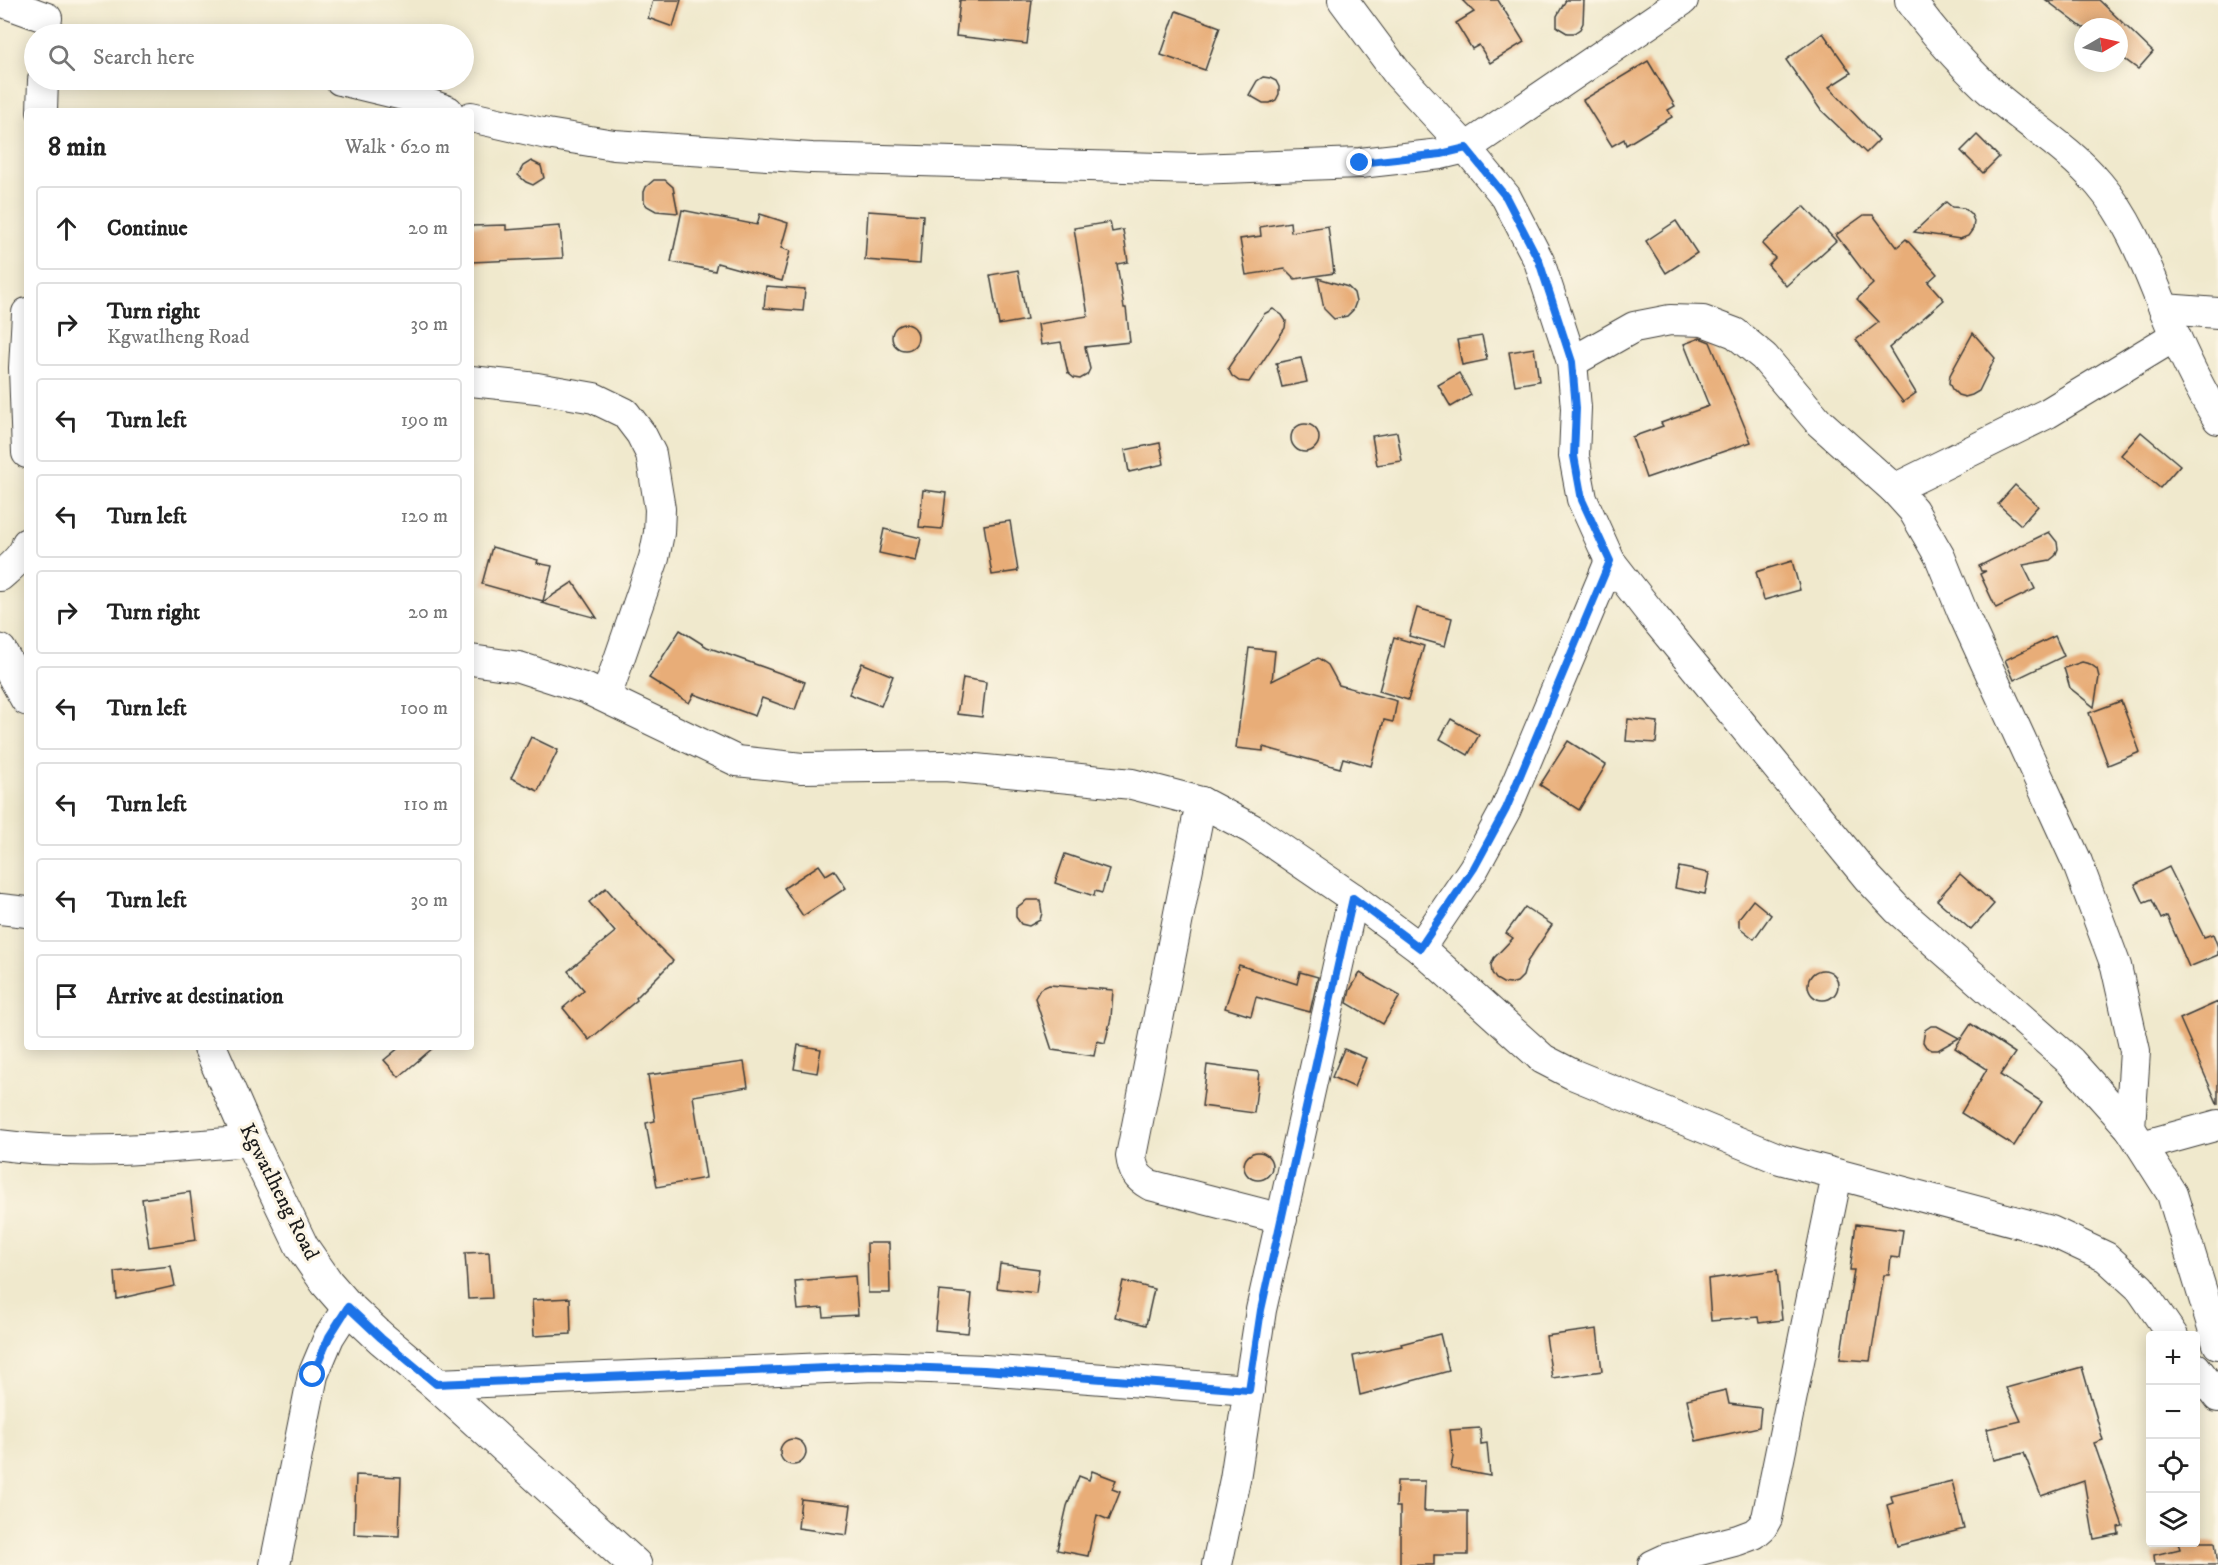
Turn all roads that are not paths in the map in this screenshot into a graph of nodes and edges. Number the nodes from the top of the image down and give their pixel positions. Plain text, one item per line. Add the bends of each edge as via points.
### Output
1 (1343, 0) edge
2 (1910, 0) edge
3 (0, 1) edge
4 (1670, 3) edge
5 (47, 17) edge
6 (43, 90) edge
7 (382, 90) edge
8 (42, 108) edge
9 (440, 108) edge
10 (474, 118) edge
11 (1466, 148) junction
12 (2164, 309) junction
13 (2218, 314) edge
14 (2175, 336) junction
15 (1572, 362) junction
16 (474, 381) edge
17 (2218, 419) edge
18 (1894, 489) junction
19 (24, 551) edge
20 (1610, 561) junction
21 (0, 576) edge
22 (0, 651) edge
23 (474, 660) edge
24 (24, 694) edge
25 (606, 697) junction
26 (1201, 802) junction
27 (1353, 898) junction
28 (0, 909) edge
29 (24, 912) edge
30 (1420, 948) junction
31 (211, 1050) edge
32 (2218, 1125) edge
33 (2136, 1137) junction
34 (251, 1140) junction
35 (0, 1145) edge
36 (1837, 1175) junction
37 (1282, 1219) junction
38 (348, 1307) junction
39 (2170, 1331) edge
40 (2218, 1344) edge
41 (2200, 1373) edge
42 (436, 1384) junction
43 (1249, 1390) junction
44 (2218, 1397) edge
45 (275, 1565) edge
46 (635, 1565) edge
47 (1217, 1565) edge
48 (1653, 1565) edge

1 - 11 street via 1398,74
2 - 12 street via 1989,89 2076,159 2099,183 2137,243
3 - 5 street
4 - 11 street
6 - 8 street
7 - 9 street
10 - 11 street via 614,145 812,158 1195,169 1360,163
11 - 15 street via 1506,197 1539,261
12 - 13 street
12 - 14 street
14 - 17 street
14 - 18 street via 2048,413
15 - 18 street via 1634,327 1670,320 1702,321 1735,333 1764,357 1819,422
15 - 20 street via 1576,408 1574,456 1582,500
16 - 25 street via 594,398 625,413 651,454 660,509 659,533
18 - 33 street via 1913,510 1940,557 2077,862 2116,966 2135,1051
19 - 21 street
20 - 30 street via 1506,809 1474,868
20 - 33 street via 1868,878 1898,910 2070,1060
22 - 24 street
23 - 25 street via 519,667
25 - 26 street via 737,760 802,768 956,767 1132,784
26 - 27 street via 1252,829
26 - 37 street via 1131,1156 1133,1167 1138,1178 1150,1185
27 - 30 street
27 - 37 street
28 - 29 street
30 - 36 street via 1543,1059 1780,1160
31 - 34 street, Kgwatlheng Road
32 - 33 street
33 - 40 street via 2172,1194
34 - 35 street via 140,1150
34 - 38 street, Kgwatlheng Road via 302,1247
36 - 39 street via 2051,1231 2106,1257 2140,1288
36 - 48 street via 1767,1518 1754,1534
37 - 43 street via 1261,1310
38 - 42 street, Kgwatlheng Road
38 - 45 street via 329,1337 313,1375
41 - 44 street
42 - 43 street via 874,1366 984,1370
42 - 46 street, Kgwatlheng Road
43 - 47 street

